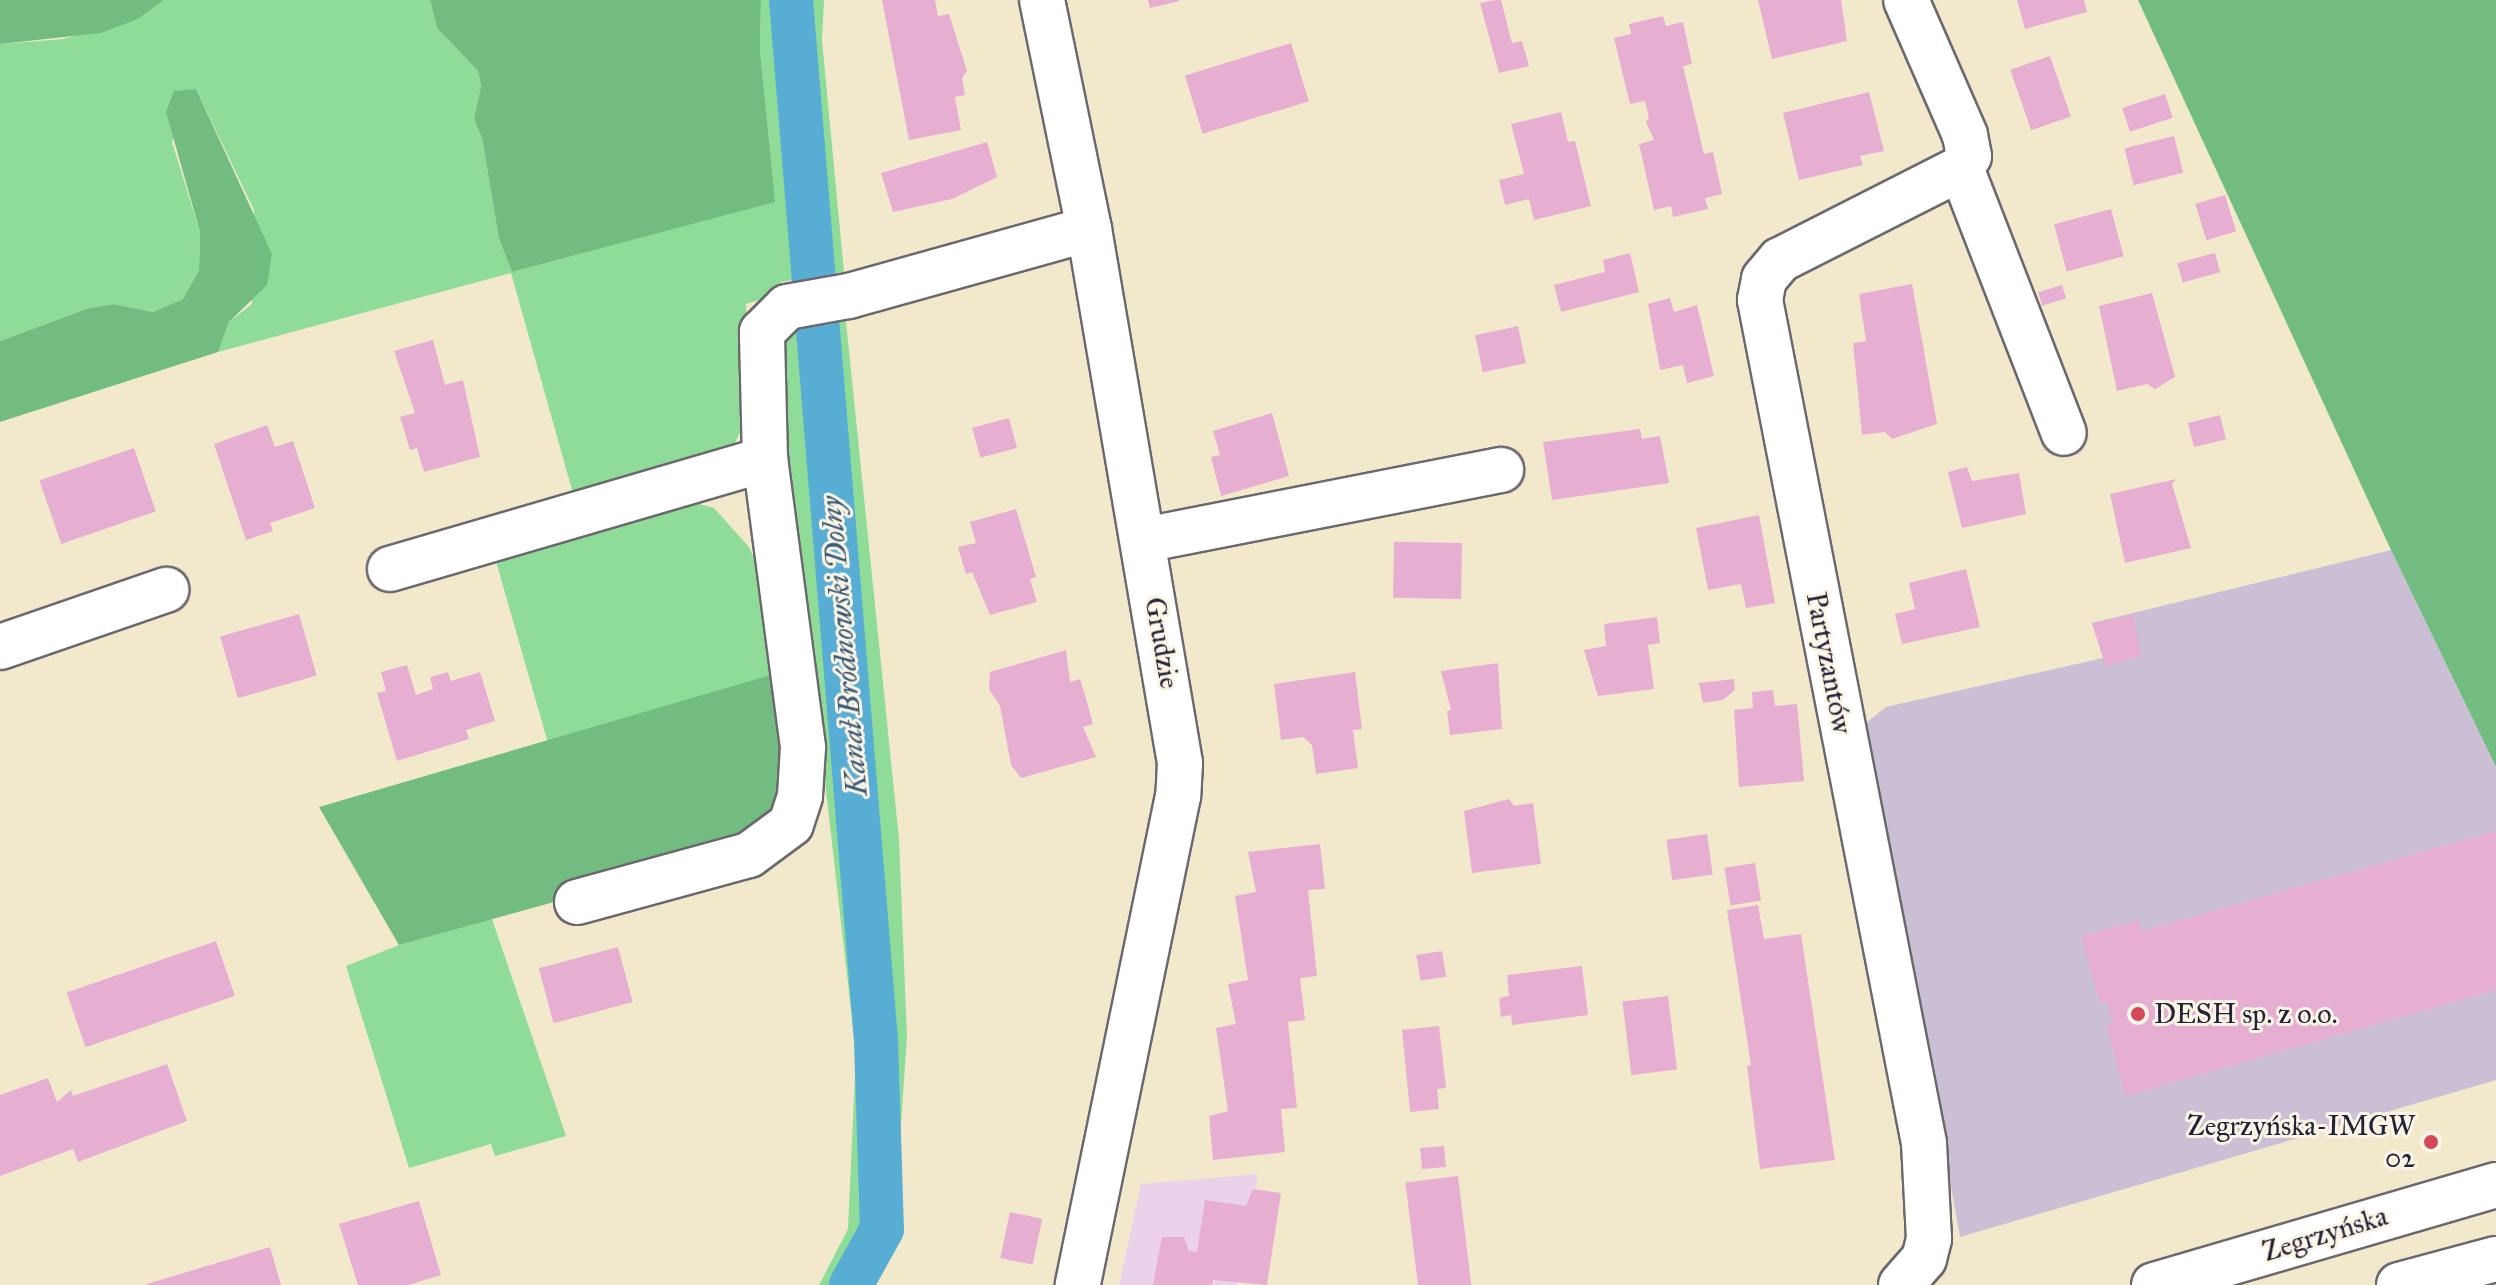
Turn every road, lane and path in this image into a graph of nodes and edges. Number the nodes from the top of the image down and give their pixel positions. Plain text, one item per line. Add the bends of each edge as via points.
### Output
1 (1042, 0) edge
2 (1906, 0) edge
3 (1961, 168) junction
4 (1089, 229) junction
5 (2064, 433) dead end
6 (765, 459) junction
7 (1501, 470) dead end
8 (1144, 540) junction
9 (390, 569) dead end
10 (166, 590) dead end
11 (0, 647) edge
12 (577, 902) dead end
13 (2496, 1185) edge
14 (2496, 1259) edge
15 (1908, 1277) edge
16 (1078, 1285) edge
17 (2154, 1285) edge
18 (2399, 1285) edge

1 - 4 street, Grudzie
2 - 3 street via 1965,135 1969,156
3 - 5 street
3 - 15 street, Partyzantów via 1780,260 1764,279 1760,300 1924,1143 1929,1239
4 - 6 street via 849,296 787,307 762,332
4 - 8 street, Grudzie
6 - 9 street
6 - 12 street via 803,747 800,796 791,824 749,855
7 - 8 street
8 - 16 street, Grudzie via 1175,724 1178,796
10 - 11 street
13 - 17 street, Zegrzyńska
14 - 18 street

